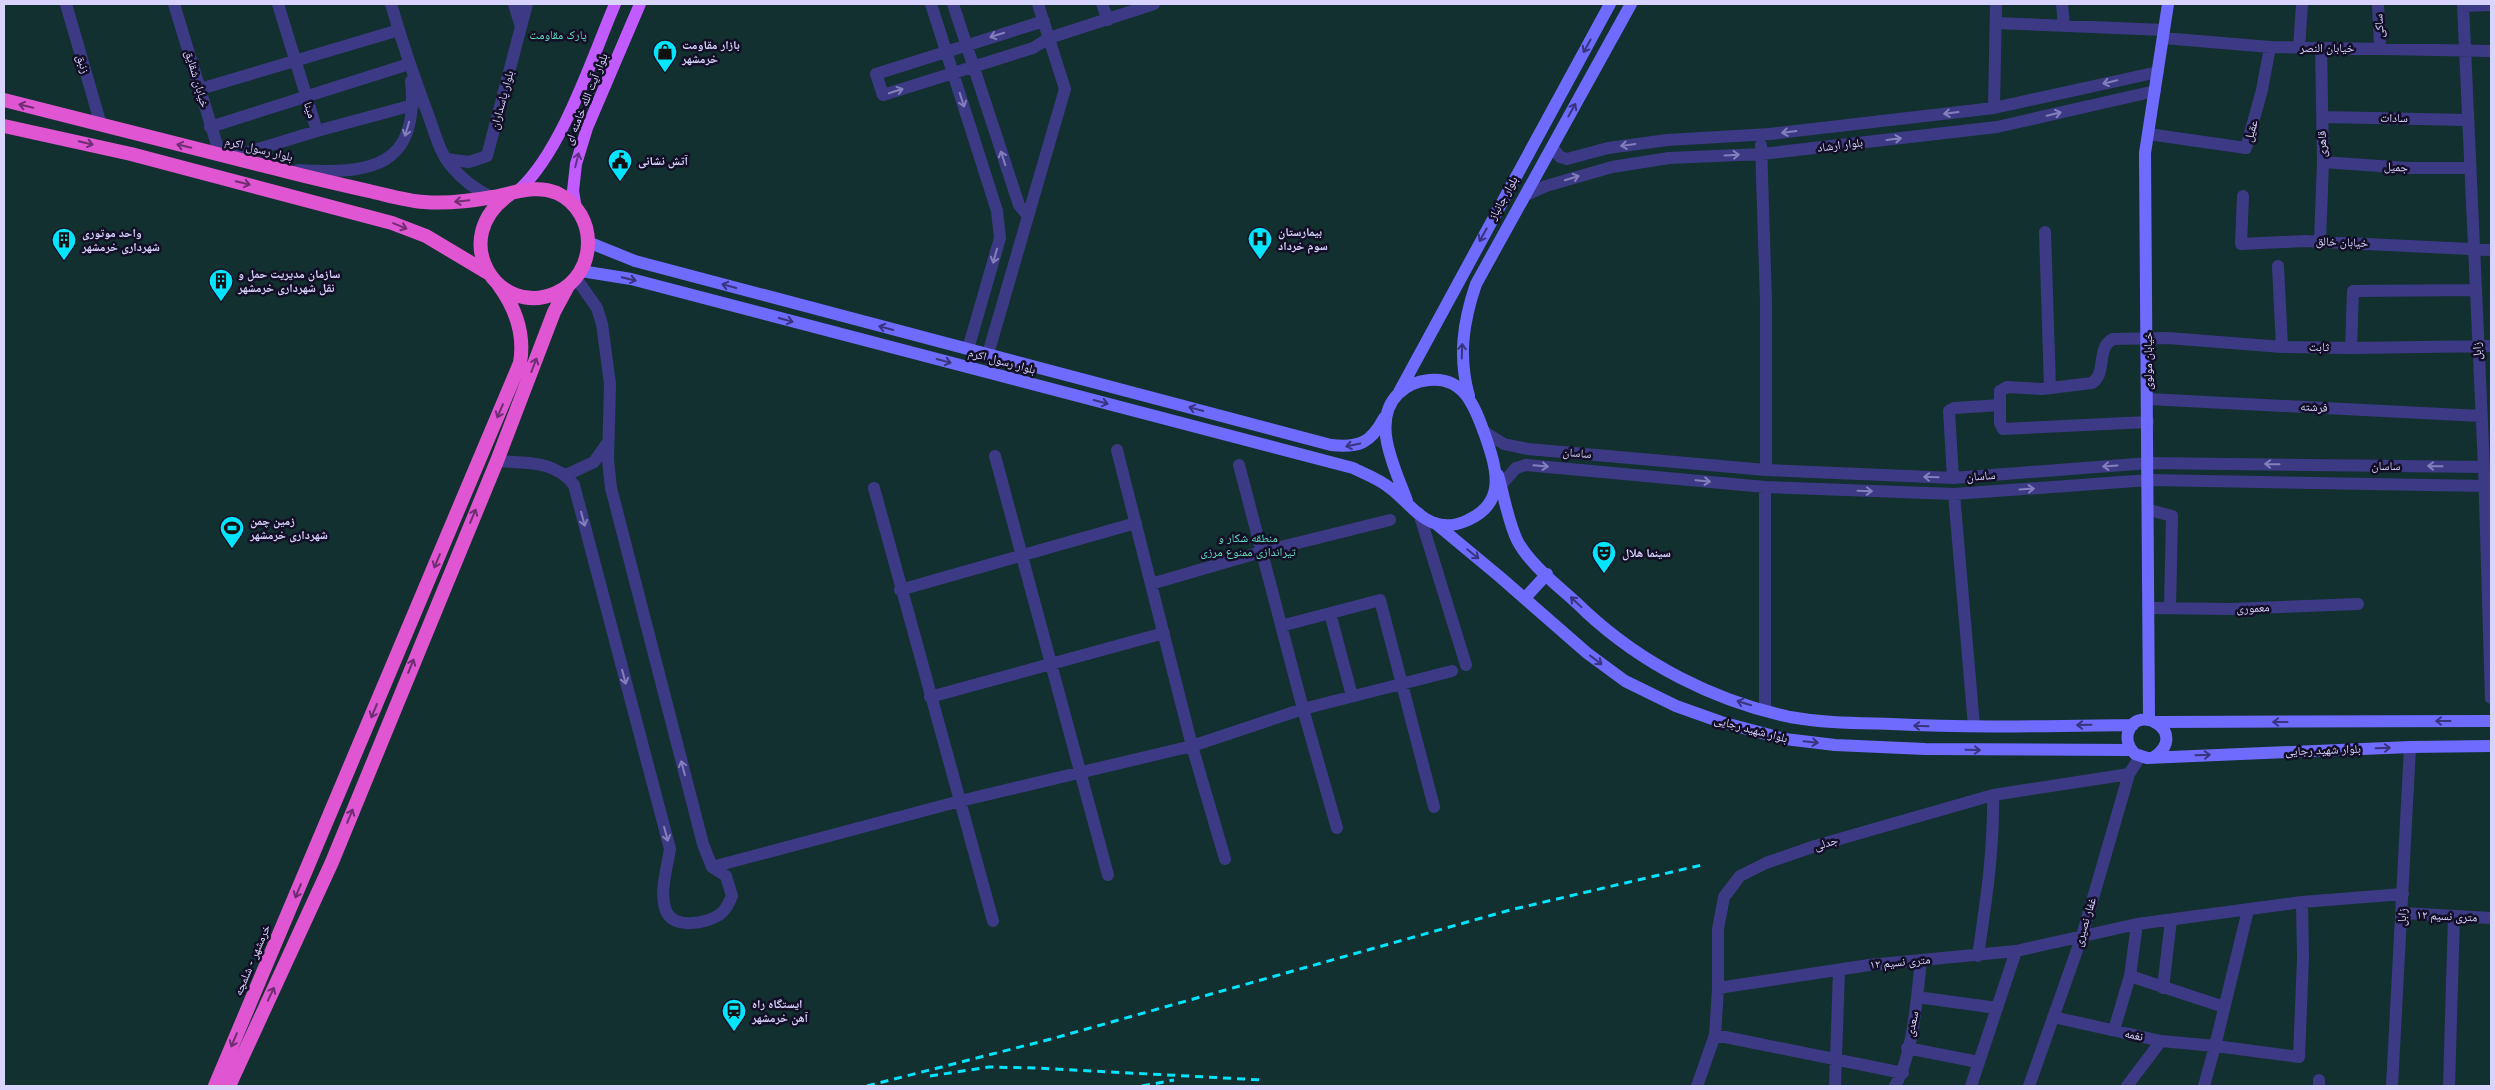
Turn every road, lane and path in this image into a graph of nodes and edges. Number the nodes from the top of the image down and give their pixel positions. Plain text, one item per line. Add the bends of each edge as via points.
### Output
1 (66, 4) edge
2 (174, 4) edge
3 (278, 4) edge
4 (391, 4) edge
5 (514, 4) edge
6 (527, 4) edge
7 (615, 4) edge
8 (640, 4) edge
9 (931, 4) edge
10 (953, 4) edge
11 (1038, 4) edge
12 (1102, 4) edge
13 (1154, 4) edge
14 (1610, 4) edge
15 (1631, 4) edge
16 (1996, 4) edge
17 (2062, 4) edge
18 (2168, 4) edge
19 (2302, 4) edge
20 (2378, 4) edge
21 (2463, 5) edge
22 (2491, 5) edge
23 (1108, 20) junction
24 (1044, 21) junction
25 (1996, 24) junction
26 (2064, 26) junction
27 (521, 27) junction
28 (399, 30) junction
29 (2164, 34) junction
30 (1049, 38) junction
31 (966, 44) junction
32 (2270, 47) junction
33 (2321, 47) junction
34 (2299, 48) junction
35 (2380, 48) junction
36 (946, 51) junction
37 (2491, 51) edge
38 (2464, 52) junction
39 (295, 60) junction
40 (409, 64) junction
41 (973, 67) junction
42 (2158, 72) junction
43 (953, 73) junction
44 (200, 89) junction
45 (2155, 91) junction
46 (306, 96) junction
47 (4, 100) edge
48 (413, 105) junction
49 (1994, 108) junction
50 (2322, 117) junction
51 (2466, 120) junction
52 (101, 125) junction
53 (4, 126) edge
54 (210, 127) junction
55 (317, 131) junction
56 (2148, 134) junction
57 (1759, 135) junction
58 (1552, 147) junction
59 (1762, 154) junction
60 (226, 156) junction
61 (446, 159) junction
62 (2323, 162) junction
63 (2469, 168) junction
64 (279, 169) junction
65 (515, 192) junction
66 (1526, 194) junction
67 (2243, 196) dead end
68 (490, 197) junction
69 (1018, 204) junction
70 (576, 208) junction
71 (997, 211) junction
72 (1028, 216) junction
73 (2045, 232) dead end
74 (2320, 241) junction
75 (588, 242) junction
76 (2472, 250) junction
77 (2491, 250) edge
78 (2278, 266) dead end
79 (489, 273) junction
80 (575, 278) junction
81 (498, 284) junction
82 (2474, 290) junction
83 (979, 311) junction
84 (999, 317) junction
85 (2148, 340) junction
86 (2477, 346) junction
87 (2491, 346) edge
88 (2282, 347) junction
89 (2351, 348) junction
90 (968, 349) junction
91 (988, 354) junction
92 (1011, 360) junction
93 (1006, 378) junction
94 (2050, 388) junction
95 (1398, 394) junction
96 (1470, 398) junction
97 (2148, 399) junction
98 (2000, 405) junction
99 (1387, 413) junction
100 (2481, 416) junction
101 (2148, 422) junction
102 (1484, 432) junction
103 (608, 442) junction
104 (1117, 450) dead end
105 (995, 456) dead end
106 (497, 462) junction
107 (2148, 463) junction
108 (1495, 464) junction
109 (1239, 465) dead end
110 (2484, 467) junction
111 (1766, 470) junction
112 (566, 474) junction
113 (1953, 478) junction
114 (2149, 480) junction
115 (1501, 485) junction
116 (2484, 486) junction
117 (1765, 487) junction
118 (874, 488) dead end
119 (1954, 494) junction
120 (1407, 501) junction
121 (2149, 510) junction
122 (1419, 513) junction
123 (1390, 520) dead end
124 (1136, 523) junction
125 (1435, 523) junction
126 (1261, 552) junction
127 (1022, 556) junction
128 (1547, 574) junction
129 (1151, 584) junction
130 (900, 590) junction
131 (1524, 598) junction
132 (2489, 598) edge
133 (2358, 604) dead end
134 (2149, 608) junction
135 (2170, 608) junction
136 (1330, 613) junction
137 (1281, 626) junction
138 (1164, 633) junction
139 (1051, 664) junction
140 (1466, 665) dead end
141 (1452, 671) dead end
142 (1402, 683) junction
143 (1352, 696) junction
144 (930, 697) junction
145 (2491, 698) edge
146 (1303, 709) junction
147 (1765, 709) junction
148 (2153, 720) junction
149 (2491, 721) edge
150 (2133, 725) junction
151 (1974, 726) junction
152 (1192, 746) junction
153 (2491, 746) edge
154 (2410, 747) junction
155 (2136, 754) junction
156 (2154, 757) junction
157 (1079, 772) junction
158 (2129, 774) junction
159 (1993, 795) junction
160 (960, 801) junction
161 (1434, 807) dead end
162 (1337, 828) dead end
163 (1225, 859) dead end
164 (712, 867) junction
165 (1108, 875) dead end
166 (2403, 894) junction
167 (2302, 902) junction
168 (2248, 910) junction
169 (2402, 913) junction
170 (2454, 916) junction
171 (2491, 918) edge
172 (2171, 920) junction
173 (993, 921) dead end
174 (2137, 924) junction
175 (2082, 936) junction
176 (2016, 951) junction
177 (1978, 956) junction
178 (1921, 960) junction
179 (1839, 971) junction
180 (2130, 976) junction
181 (1718, 988) junction
182 (2163, 988) junction
183 (1917, 997) junction
184 (1997, 1008) junction
185 (2224, 1008) junction
186 (2053, 1017) junction
187 (2114, 1030) junction
188 (1714, 1035) junction
189 (2160, 1041) junction
190 (2215, 1046) junction
191 (1908, 1048) junction
192 (1837, 1060) junction
193 (1978, 1062) junction
194 (1903, 1073) junction
195 (215, 1086) edge
196 (229, 1086) edge
197 (1697, 1086) edge
198 (1835, 1086) edge
199 (1895, 1086) edge
200 (1971, 1086) edge
201 (2028, 1086) edge
202 (2127, 1086) edge
203 (2204, 1086) edge
204 (2392, 1086) edge
205 (2449, 1086) edge

1 - 52 street, زنبق
2 - 44 street, خیابان شقایق
3 - 39 street, مینا
4 - 28 street
5 - 27 street
6 - 27 street, بلوار پاسداران
7 - 65 main road, بلوار آیت الله خامنه ای via 565,122 530,180
70 -> 8 main road, بلوار آیت الله خامنه ای via 573,192 576,164 587,128
9 - 36 street
10 - 31 street
11 - 24 street
12 - 23 street
13 - 23 street
14 -> 95 main road, بلوار جانباز
58 -> 15 main road, بلوار جانباز
16 - 25 street
17 - 26 street
18 - 29 main road, خیابان مولوی
19 - 34 street
20 - 35 street, ساکی
21 - 22 street
21 - 38 street, زابل
23 - 30 street
24 - 30 street
24 -> 31 street
25 - 26 street, خیابان النصر
25 - 49 street
26 - 29 street, خیابان النصر
27 - 61 street, بلوار پاسداران via 487,156 469,162
28 - 39 street
28 - 40 street
29 - 32 street, خیابان النصر
29 - 42 main road, خیابان مولوی
30 - 41 street via 1033,48
30 - 72 street via 1065,89
31 - 36 street
31 - 41 street
32 - 34 street, خیابان النصر
32 - 56 street, عقیل via 2246,148
33 - 34 street, خیابان النصر
33 - 35 street, خیابان النصر
33 - 50 street, قاهری
35 - 38 street, خیابان النصر
36 - 43 street
36 -> 43 street via 876,74 884,95
37 - 38 street, خیابان النصر
38 - 51 street, زابل
39 - 44 street
39 - 46 street, مینا
40 - 46 street
40 - 48 street
40 - 61 street
41 - 43 street
69 -> 41 street
42 - 45 main road, خیابان مولوی
42 -> 49 street, بلوار ارشاد
43 -> 71 street
44 - 54 street, خیابان شقایق
45 - 56 main road, خیابان مولوی
59 -> 45 street, بلوار ارشاد via 1997,127
46 - 54 street
46 - 55 street, مینا
52 -> 47 highway, بلوار رسول اکرم
48 - 55 street
48 -> 64 street via 408,132 400,147 376,164 342,173
49 -> 57 street, بلوار ارشاد
50 - 51 street, سادات
50 - 62 street, قاهری
51 - 63 street, زابل
60 -> 52 highway, بلوار رسول اکرم
53 -> 79 highway via 131,154 392,223 426,236
54 - 60 street, خیابان شقایق
55 - 60 street, مینا
56 - 85 main road, خیابان مولوی via 2145,153
57 -> 58 street, بلوار ارشاد via 1667,140 1608,148 1567,158 1560,157
57 - 59 street
58 - 66 main road, بلوار جانباز
66 -> 59 street, بلوار ارشاد via 1612,166 1668,158
59 - 111 street
60 - 64 highway, بلوار رسول اکرم
61 - 68 street via 465,180
62 - 63 street, جمیل via 2407,168
62 - 74 street, قاهری
63 - 76 street, زابل
68 -> 64 highway, بلوار رسول اکرم via 423,202
65 - 68 highway, بلوار رسول اکرم
65 - 70 highway via 544,189 556,193
65 - 79 highway via 498,202 482,228 482,259
96 -> 66 main road, بلوار جانباز via 1463,375 1464,321 1476,284
67 - 74 street, خیابان خالق via 2241,244
69 - 71 street
69 - 72 street
70 - 75 highway via 587,230
71 -> 83 street via 1000,238
72 - 84 street
73 - 94 street
74 - 76 street, خیابان خالق
75 - 80 highway via 588,252
90 -> 75 main road, بلوار رسول اکرم via 635,261
76 - 77 street, خیابان خالق
76 - 82 street, زابل
78 - 88 street
79 - 81 highway
80 - 81 highway via 548,296 526,297 511,293
80 -> 93 main road, بلوار رسول اکرم via 631,279
80 - 103 street via 597,308 602,324 610,384
106 -> 80 highway via 554,312
81 -> 195 highway, خرمشهر - شلمچه via 510,299 516,316 522,349 520,363
82 - 86 street, زابل
82 - 89 street via 2353,291
83 - 84 street
83 - 90 street
84 - 91 street
85 - 88 street, ثابت via 2168,338
85 - 94 street, ثابت via 2113,339 2107,342 2097,380
85 - 97 main road, خیابان مولوی
86 - 87 street, ثابت
86 - 89 street, ثابت
86 - 100 street, زابل
88 - 89 street, ثابت
90 - 91 main road, بلوار رسول اکرم
91 - 92 main road, بلوار رسول اکرم
92 - 93 main road
99 -> 92 main road, بلوار رسول اکرم via 1377,431 1365,442 1350,447 1331,445
93 -> 120 main road, بلوار رسول اکرم via 1353,468 1388,486
94 - 98 street via 2007,386 2000,391
95 - 96 main road via 1410,385 1438,379 1461,388
95 - 99 main road
96 - 102 main road
97 - 100 street, فرشته
97 - 101 main road, خیابان مولوی
98 - 101 street via 2003,430
98 - 113 street via 1949,411
99 - 120 main road via 1385,429
100 - 110 street, زابل
101 - 107 main road, خیابان مولوی
102 - 108 main road
102 - 111 street, ساسان via 1504,444 1528,448
103 - 112 street via 594,462
164 -> 103 street via 703,844 611,488
104 - 124 street
105 - 127 street
106 - 112 street via 545,465
196 -> 106 highway via 332,862
110 -> 107 street, ساسان
107 -> 113 street, ساسان
107 - 114 main road, خیابان مولوی
108 - 115 main road, بلوار شهید رجایی
108 - 125 main road via 1494,493 1487,506 1465,522
109 - 126 street
110 - 116 street, زابل
113 -> 111 street, ساسان
112 -> 164 street via 574,485 579,503 670,849 662,893 667,913 676,921 688,924 718,916 726,908 732,896 726,876
114 - 116 street, ساسان
119 -> 114 street, ساسان
114 - 121 main road, خیابان مولوی
115 -> 117 street, ساسان via 1516,468 1526,465
115 - 128 main road, بلوار شهید رجایی via 1518,541
116 - 132 street, زابل
117 -> 119 street, ساسان
117 - 147 street
118 - 130 street
119 - 151 street
120 - 122 main road
121 - 134 main road, خیابان مولوی
121 - 135 street via 2172,516
122 - 125 main road
122 - 140 street
123 - 126 street
124 - 127 street
124 - 129 street
125 -> 131 main road, بلوار شهید رجایی
126 - 129 street
126 - 137 street
127 - 130 street
127 - 139 street
128 - 131 main road
147 -> 128 main road, بلوار شهید رجایی via 1690,683 1646,660 1606,630
129 - 138 street
130 - 144 street
131 -> 155 main road, بلوار شهید رجایی via 1625,681 1676,706 1785,739 1925,749
132 - 145 street, زابل
133 - 135 street, معموری
134 - 135 street, معموری
134 - 148 main road, خیابان مولوی
136 - 137 street
136 - 142 street via 1380,600
136 - 143 street
137 - 146 street
138 - 139 street
138 - 152 street
139 - 144 street
139 - 157 street
141 - 142 street
142 - 143 street
142 - 161 street
143 - 146 street
144 - 160 street
146 - 152 street
146 - 162 street
151 -> 147 main road, بلوار شهید رجایی via 1838,722 1790,717
149 -> 148 main road
148 - 150 main road via 2140,720
148 - 156 main road via 2163,728 2166,736 2161,752
150 -> 151 main road, بلوار شهید رجایی
150 - 155 main road via 2128,733 2128,742
152 - 157 street
152 - 163 street
153 - 154 main road, بلوار شهید رجایی
156 -> 154 main road, بلوار شهید رجایی
154 - 166 street, زابل
155 - 156 main road
155 - 158 street, غفار نصیری
157 - 160 street
157 - 165 street
158 - 159 street, جدلی
158 - 175 street, غفار نصیری
159 - 177 street via 1988,882
159 - 181 street, جدلی via 1815,846 1740,876 1724,897 1718,929
160 - 164 street
160 - 173 street
166 - 167 street, ۱۲ متری نسیم
166 - 169 street, زابل
167 - 168 street, ۱۲ متری نسیم
167 - 190 street, نغمه via 2304,958 2299,1057
168 - 172 street, ۱۲ متری نسیم
168 - 185 street
169 - 170 street, ۱۲ متری نسیم
169 - 204 street, زابل
170 - 171 street, ۱۲ متری نسیم
170 - 205 street
172 - 174 street, ۱۲ متری نسیم
172 - 182 street
174 - 175 street, ۱۲ متری نسیم
174 - 180 street
175 - 176 street, ۱۲ متری نسیم
175 - 186 street, غفار نصیری
176 - 177 street, ۱۲ متری نسیم
176 - 184 street
177 - 178 street, ۱۲ متری نسیم
178 - 179 street, ۱۲ متری نسیم
178 - 183 street, سعدی
179 - 181 street, ۱۲ متری نسیم
179 - 192 street
180 - 182 street
180 - 187 street
181 - 188 street, جدلی
182 - 185 street
183 - 184 street
183 - 191 street, سعدی
184 - 193 street
185 - 190 street
186 - 187 street, نغمه
186 - 201 street, غفار نصیری
187 - 189 street, نغمه
188 - 192 street
188 - 197 street, جدلی
189 - 190 street, نغمه
189 - 202 street
190 - 203 street
191 - 193 street
191 - 194 street, سعدی
192 - 194 street
192 - 198 street
193 - 200 street
194 - 199 street, سعدی

